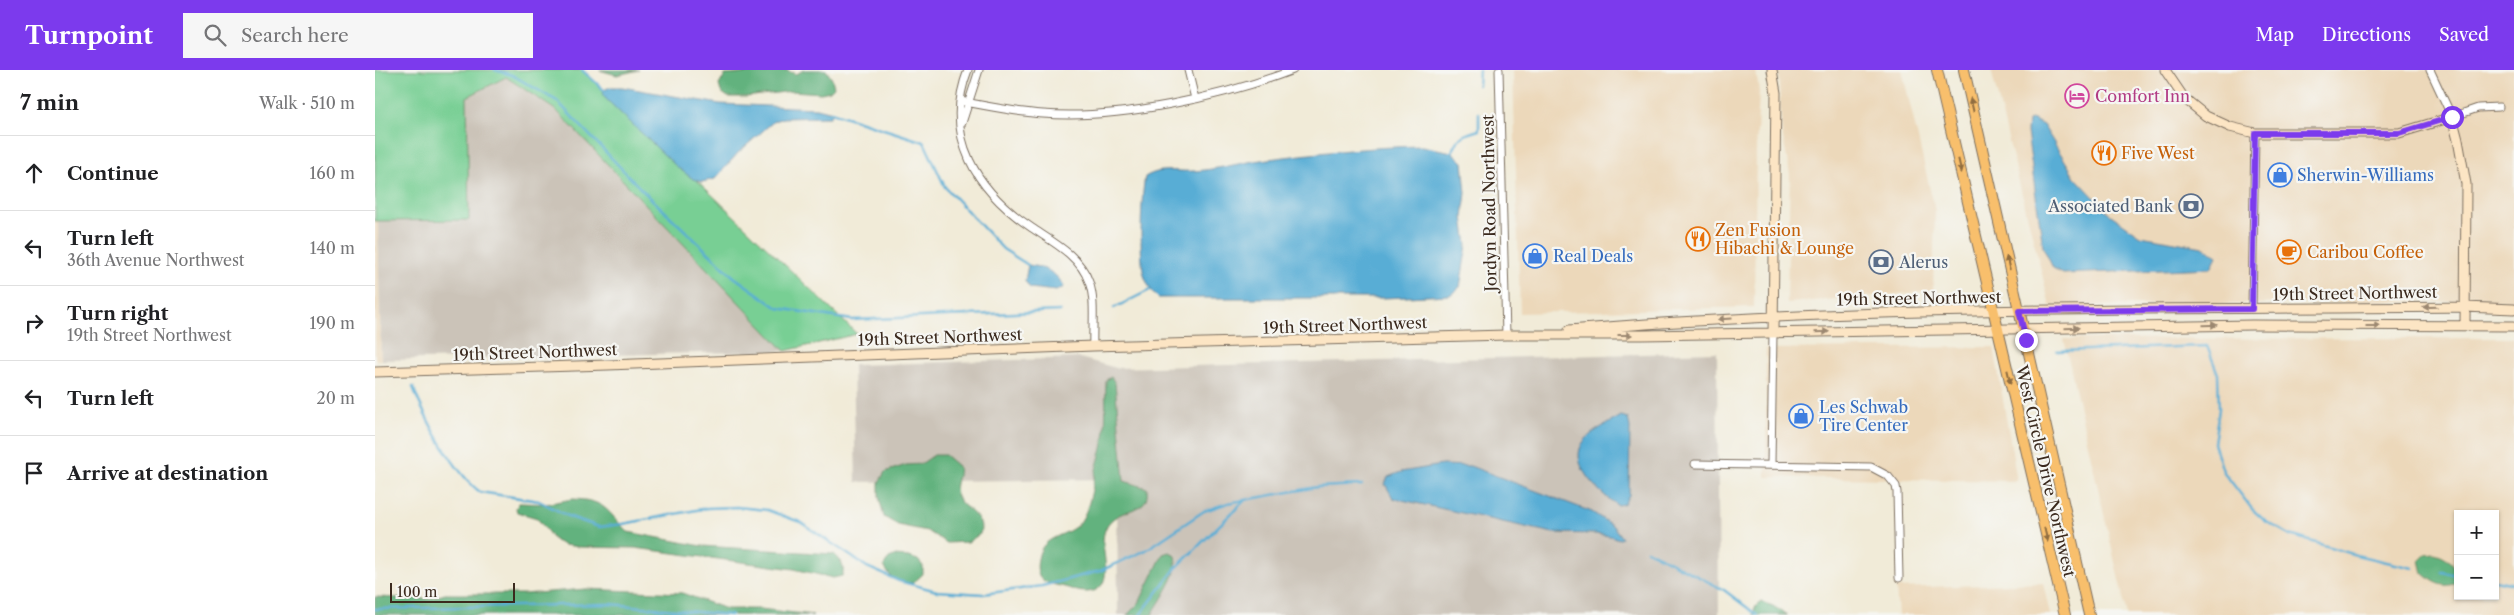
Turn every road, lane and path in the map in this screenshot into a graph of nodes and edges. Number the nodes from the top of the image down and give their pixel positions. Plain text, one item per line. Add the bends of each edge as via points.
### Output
1 (968, 70) edge
2 (979, 70) edge
3 (1188, 70) edge
4 (1293, 70) edge
5 (1499, 70) edge
6 (1772, 70) edge
7 (1937, 70) edge
8 (1964, 70) edge
9 (2165, 70) edge
10 (2430, 70) edge
11 (1195, 99) junction
12 (959, 101) junction
13 (969, 103) junction
14 (2499, 108) dead end
15 (2452, 117) junction
16 (960, 128) junction
17 (2255, 133) junction
18 (2464, 307) junction
19 (2252, 309) junction
20 (2514, 309) edge
21 (2019, 311) junction
22 (1994, 312) junction
23 (1773, 316) junction
24 (2465, 325) junction
25 (2514, 326) edge
26 (1998, 329) junction
27 (2023, 329) junction
28 (1773, 333) junction
29 (1506, 335) junction
30 (1093, 346) junction
31 (375, 372) edge
32 (1695, 464) dead end
33 (1771, 464) junction
34 (1899, 578) dead end
35 (2065, 615) edge
36 (2089, 615) edge

1 - 12 street
2 - 13 street
3 - 11 street
4 - 11 street via 1265,81
5 - 29 street, Jordyn Road Northwest
6 - 23 street via 1776,93
7 -> 22 main road, West Circle Drive Northwest
21 -> 8 main road, West Circle Drive Northwest
9 - 17 street via 2184,98 2206,116 2230,127
10 - 15 street
11 - 13 street via 1117,111 1066,114 1043,114
12 - 13 street
12 - 16 street
13 - 16 street
14 - 15 street via 2478,108
15 - 17 street via 2399,133
15 - 18 street via 2466,184
16 - 30 street via 970,163 991,195 1081,266 1091,295
17 - 19 street
18 -> 19 street, 19th Street Northwest
18 - 20 street, 19th Street Northwest
18 - 24 street
19 - 21 street, 19th Street Northwest
21 - 22 street, 19th Street Northwest
21 - 27 main road, West Circle Drive Northwest
22 - 23 street, 19th Street Northwest
22 - 26 main road, West Circle Drive Northwest
23 - 28 street
23 -> 29 street, 19th Street Northwest
24 - 25 street, 19th Street Northwest
27 -> 24 street, 19th Street Northwest
26 - 27 street, 19th Street Northwest
28 -> 26 street, 19th Street Northwest
26 -> 35 main road, West Circle Drive Northwest
27 - 36 main road, West Circle Drive Northwest
29 -> 28 street, 19th Street Northwest
28 - 33 street
29 - 30 street, 19th Street Northwest
30 - 31 street, 19th Street Northwest
32 - 33 street
33 - 34 street via 1862,466 1888,476 1896,486 1898,501

